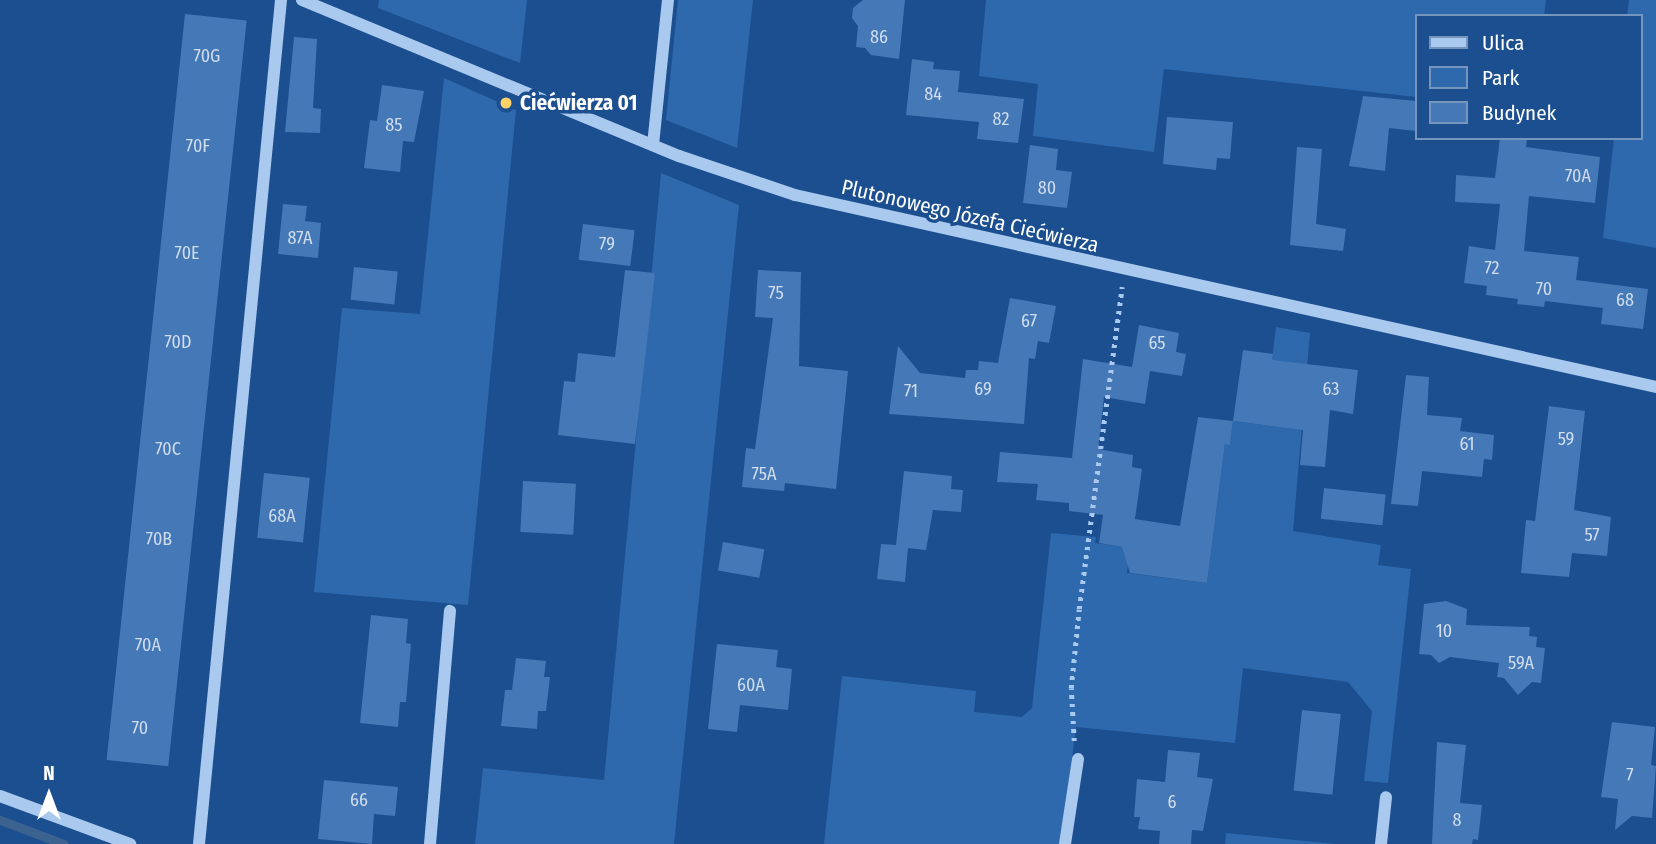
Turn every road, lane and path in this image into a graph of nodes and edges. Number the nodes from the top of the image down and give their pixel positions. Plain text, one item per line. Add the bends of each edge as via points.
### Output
1 (281, 0) edge
2 (302, 0) edge
3 (668, 0) edge
4 (653, 145) junction
5 (1125, 271) junction
6 (1656, 387) edge
7 (450, 611) dead end
8 (1078, 759) joint
9 (0, 796) edge
10 (1386, 797) dead end
11 (130, 844) edge
12 (200, 844) edge
13 (430, 844) edge
14 (1065, 844) edge
15 (1381, 844) edge

1 - 12 street
2 - 4 street, Plutonowego Józefa Ciećwierza
3 - 4 street
4 - 5 street, Plutonowego Józefa Ciećwierza via 795,195
5 - 6 street, Plutonowego Józefa Ciećwierza
5 - 8 path via 1070,688
7 - 13 street
8 - 14 street
9 - 11 street
10 - 15 street

